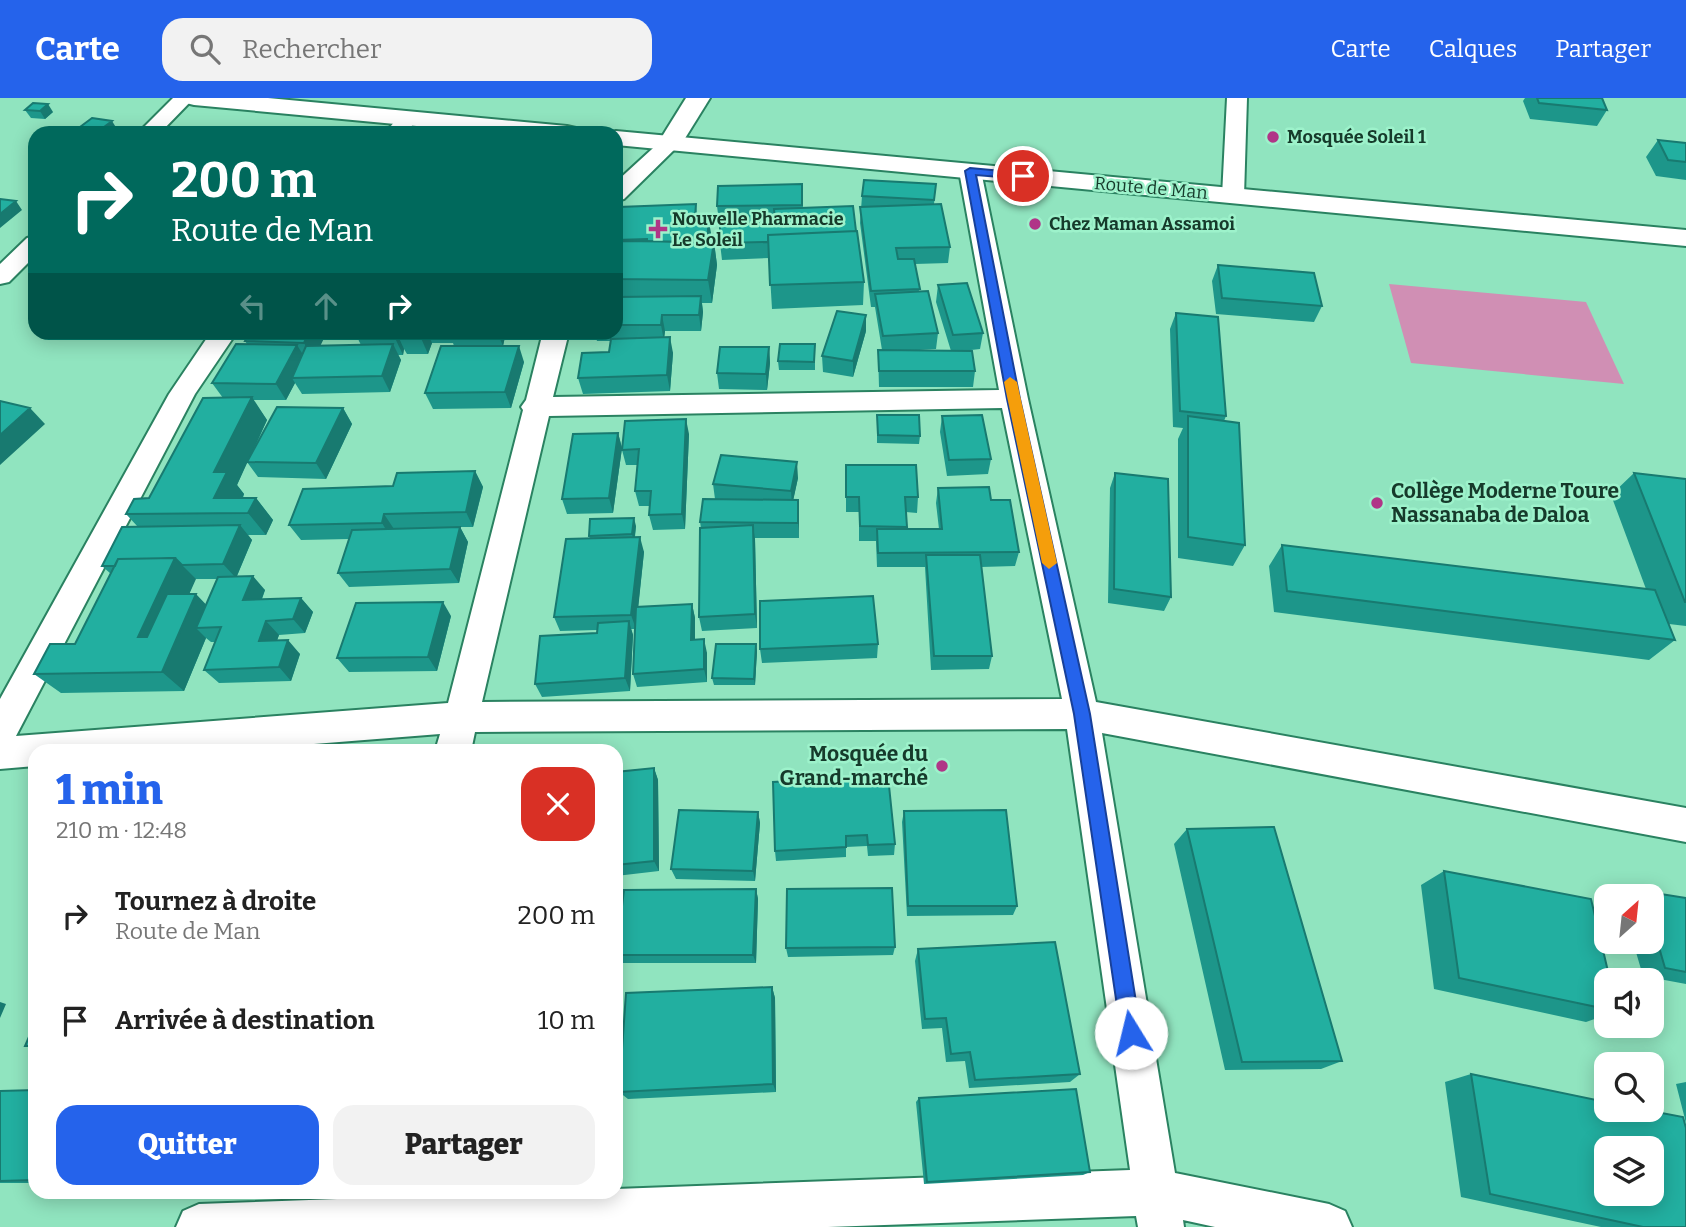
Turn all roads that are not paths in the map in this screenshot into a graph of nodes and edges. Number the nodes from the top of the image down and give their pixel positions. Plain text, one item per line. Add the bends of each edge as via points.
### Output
1 (184, 98) edge
2 (194, 98) edge
3 (698, 98) edge
4 (1237, 98) edge
5 (155, 126) edge
6 (401, 126) edge
7 (623, 139) edge
8 (670, 143) junction
9 (970, 171) junction
10 (623, 187) edge
11 (1233, 196) junction
12 (1686, 238) edge
13 (28, 250) edge
14 (0, 277) edge
15 (218, 340) edge
16 (554, 340) edge
17 (1014, 399) junction
18 (536, 407) junction
19 (1082, 714) junction
20 (460, 717) junction
21 (0, 733) edge
22 (115, 744) edge
23 (454, 744) edge
24 (28, 751) edge
25 (0, 753) edge
26 (1686, 825) edge
27 (1158, 1209) edge
28 (351, 1213) edge
29 (199, 1227) edge
30 (1329, 1227) edge

1 - 5 street
2 - 6 main road
3 - 8 main road
4 - 11 street
7 - 8 main road, Route de Man
8 - 9 main road, Route de Man
8 - 10 street
9 - 11 main road, Route de Man
9 - 17 street
11 - 12 main road, Route de Man
13 - 14 street
15 - 21 street via 182,394
16 - 18 street
17 - 18 street
17 - 19 street
18 - 20 street
19 - 20 street
19 - 26 street
19 - 27 street
20 - 22 street
20 - 23 street
24 - 25 street
27 - 28 street
27 - 30 street
28 - 29 street

